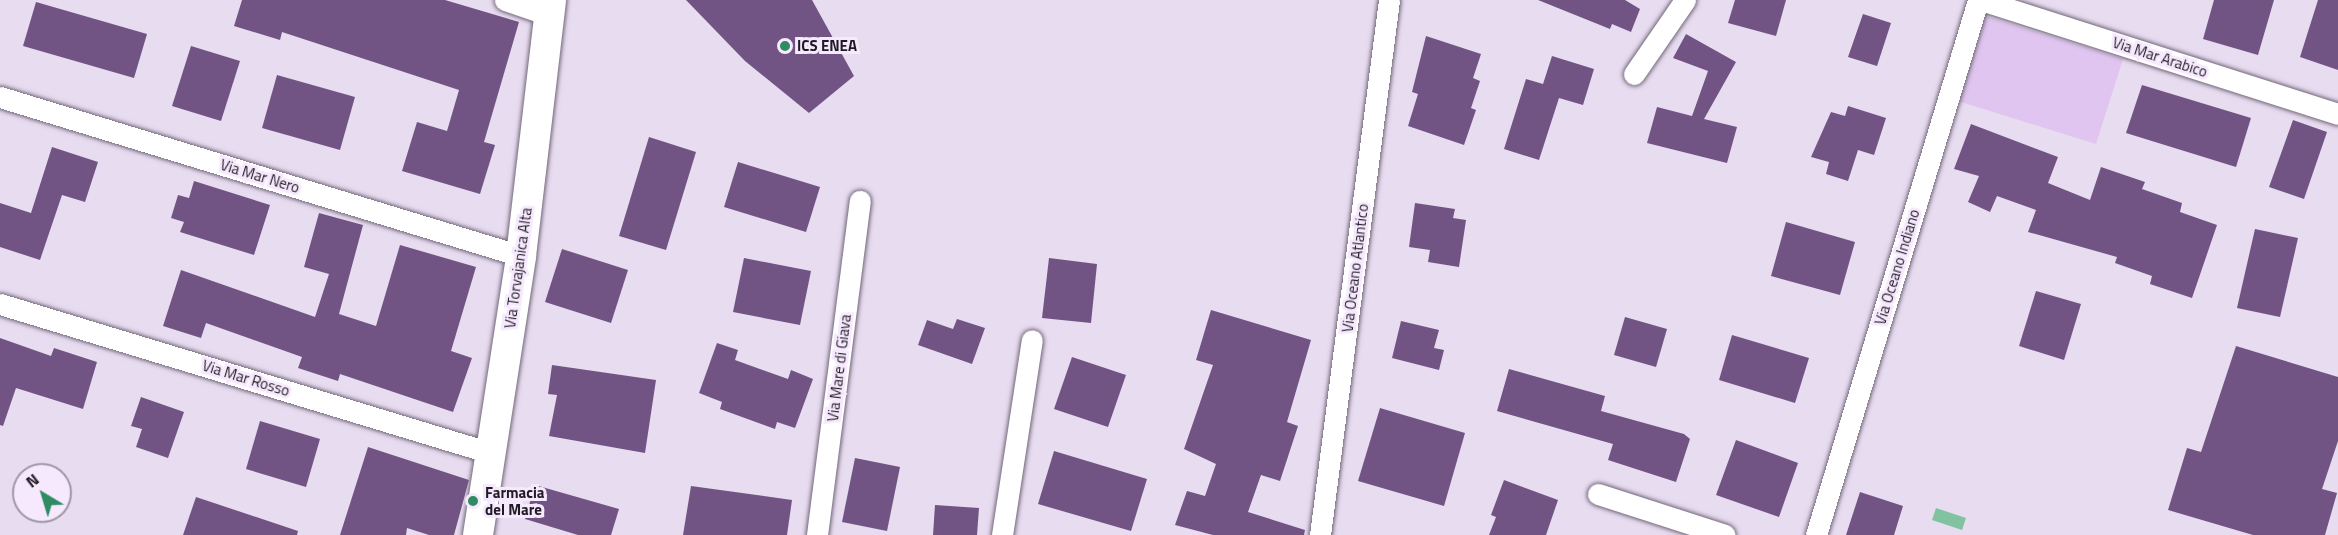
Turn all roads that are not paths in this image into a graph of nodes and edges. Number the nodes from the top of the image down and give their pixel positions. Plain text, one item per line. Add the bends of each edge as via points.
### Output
1 (505, 0) edge
2 (1389, 0) edge
3 (1685, 0) edge
4 (1980, 0) edge
5 (550, 7) edge
6 (1634, 74) dead end
7 (0, 97) edge
8 (2338, 114) edge
9 (860, 201) dead end
10 (521, 256) junction
11 (0, 304) edge
12 (1032, 340) dead end
13 (491, 453) junction
14 (1598, 494) dead end
15 (478, 535) edge
16 (817, 535) edge
17 (1002, 535) edge
18 (1320, 535) edge
19 (1725, 535) edge
20 (1816, 535) edge

1 - 5 street
2 - 18 street, Via Oceano Atlantico
3 - 6 street
4 - 8 street, Via Mar Arabico
4 - 20 street, Via Oceano Indiano
5 - 10 street, Via Torvajanica Alta
7 - 10 street, Via Mar Nero
9 - 16 street, Via Mare di Giava
10 - 13 street, Via Torvajanica Alta
11 - 13 street, Via Mar Rosso
12 - 17 street
13 - 15 street, Via Torvajanica Alta
14 - 19 street

